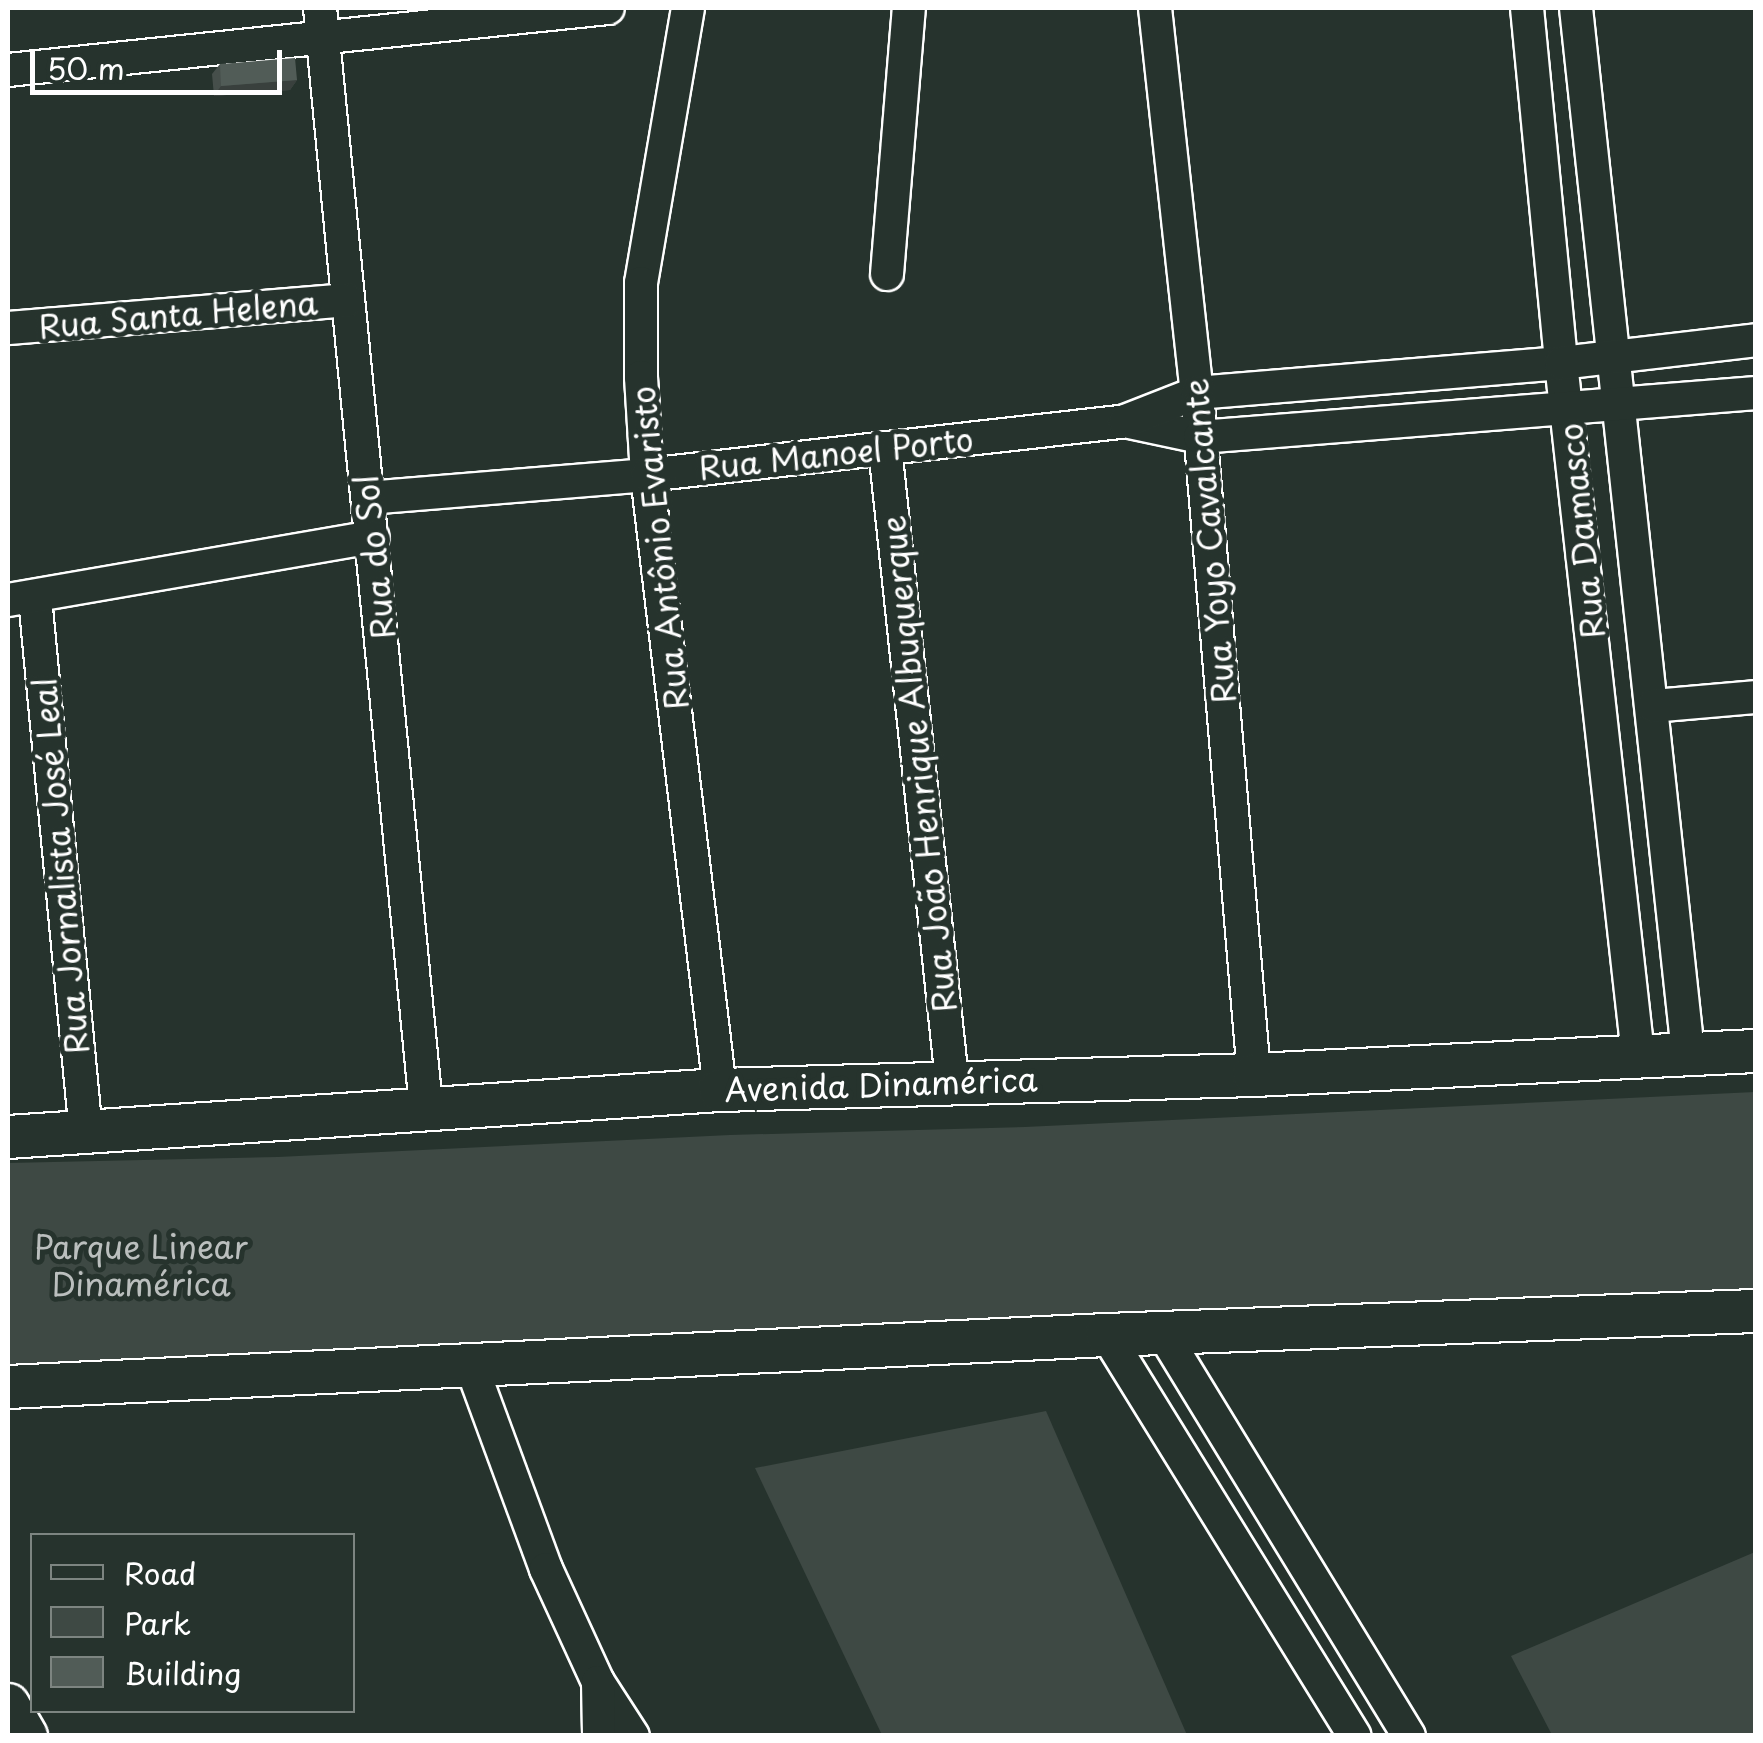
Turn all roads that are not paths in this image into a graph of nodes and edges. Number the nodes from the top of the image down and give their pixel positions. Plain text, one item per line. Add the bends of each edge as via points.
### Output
1 (608, 8) edge
2 (688, 8) edge
3 (909, 8) edge
4 (1155, 8) edge
5 (1527, 8) edge
6 (1576, 8) edge
7 (322, 23) edge
8 (8, 70) edge
9 (887, 274) dead end
10 (348, 300) junction
11 (8, 328) edge
12 (1756, 340) edge
13 (1610, 357) junction
14 (1561, 363) junction
15 (1198, 392) junction
16 (1756, 393) edge
17 (1616, 405) junction
18 (1568, 411) junction
19 (1124, 421) junction
20 (1200, 437) junction
21 (885, 448) junction
22 (647, 475) junction
23 (368, 498) junction
24 (373, 537) junction
25 (21, 599) edge
26 (1756, 696) edge
27 (1654, 706) junction
28 (1756, 1051) edge
29 (1688, 1053) junction
30 (1638, 1054) junction
31 (1254, 1075) junction
32 (952, 1080) junction
33 (720, 1090) junction
34 (426, 1106) junction
35 (86, 1134) junction
36 (8, 1137) edge
37 (1756, 1311) edge
38 (1164, 1333) junction
39 (1107, 1335) junction
40 (471, 1365) junction
41 (8, 1387) edge
42 (1367, 1667) junction
43 (598, 1682) junction
44 (1328, 1692) junction
45 (8, 1705) edge
46 (26, 1736) edge
47 (599, 1736) edge
48 (633, 1736) edge
49 (1355, 1736) edge
50 (1409, 1736) edge

1 - 7 street
2 - 22 street, Rua Antônio Evaristo via 641,284
3 - 9 street
4 - 15 street, Rua Yoyo Cavalcante
5 - 14 street, Rua Damasco
6 - 13 street, Rua Damasco
7 - 8 street
7 - 10 street, Rua do Sol
10 - 11 street, Rua Santa Helena
10 - 23 street, Rua do Sol
12 - 13 street, Rua Manoel Porto
13 - 14 street, Rua Manoel Porto
13 - 17 street, Rua Damasco
14 - 15 street, Rua Manoel Porto
14 - 18 street, Rua Damasco
15 - 19 street, Rua Manoel Porto
15 - 20 street, Rua Yoyo Cavalcante
16 - 17 street, Rua Manoel Porto
17 - 18 street, Rua Manoel Porto
17 - 27 street, Rua Damasco
18 - 20 street, Rua Manoel Porto
18 - 30 street, Rua Damasco
19 - 20 street, Rua Manoel Porto
19 - 21 street, Rua Manoel Porto
20 - 31 street, Rua Yoyo Cavalcante
21 - 22 street, Rua Manoel Porto
21 - 32 street, Rua João Henrique Albuquerque
22 - 23 street, Rua Manoel Porto
22 - 33 street, Rua Antônio Evaristo
23 - 24 street, Rua do Sol
24 - 25 street
24 - 34 street, Rua do Sol
25 - 35 street, Rua Jornalista José Leal
26 - 27 street
27 - 29 street, Rua Damasco
28 - 29 main road, Avenida Dinamérica
29 - 30 main road, Avenida Dinamérica
30 - 31 main road, Avenida Dinamérica
31 - 32 main road, Avenida Dinamérica
32 - 33 main road, Avenida Dinamérica
33 - 34 main road, Avenida Dinamérica
34 - 35 main road, Avenida Dinamérica
35 - 36 main road, Avenida Dinamérica
37 - 38 main road
38 - 39 main road
38 - 42 street
39 - 40 main road
39 - 44 street
40 - 41 main road
40 - 43 street via 546,1569
42 - 44 street
42 - 50 street
43 - 47 street
43 - 48 street
44 - 49 street
45 - 46 main road

